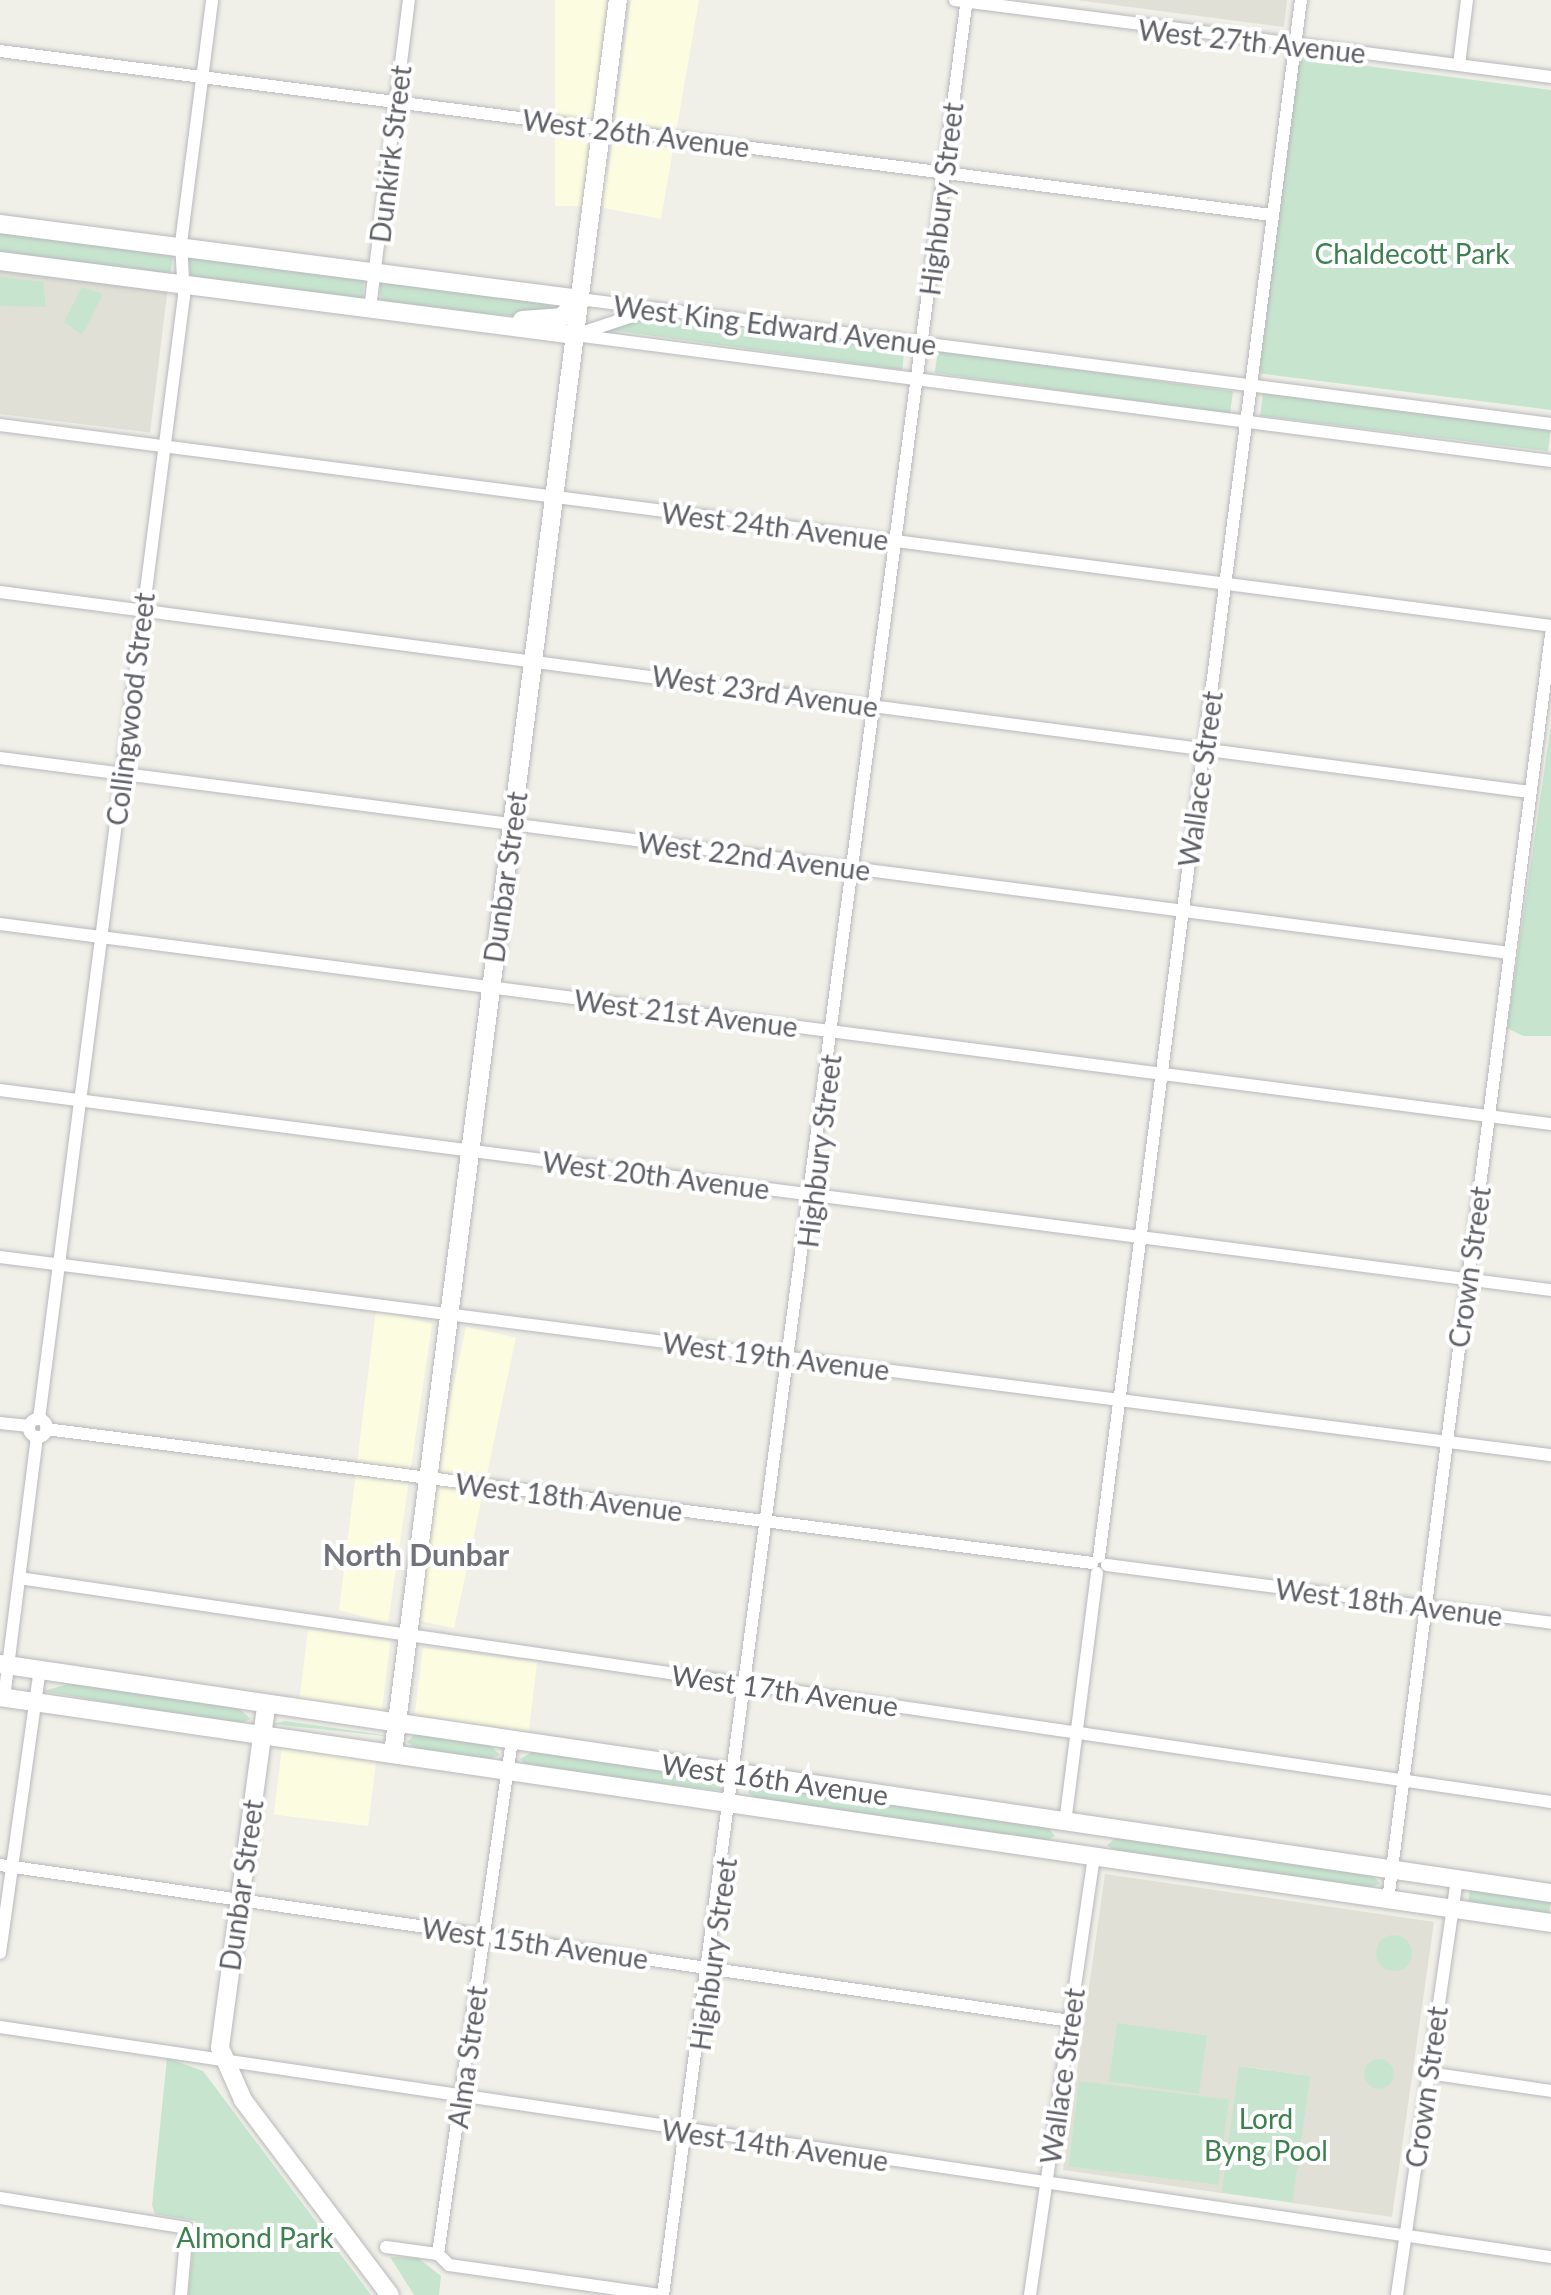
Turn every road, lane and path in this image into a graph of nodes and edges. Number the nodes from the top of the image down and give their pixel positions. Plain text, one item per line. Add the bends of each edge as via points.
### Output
1 (212, 0) edge
2 (409, 0) edge
3 (618, 0) edge
4 (1301, 0) edge
5 (1467, 0) edge
6 (960, 3) edge
7 (1295, 46) junction
8 (0, 51) edge
9 (1458, 64) junction
10 (202, 76) junction
11 (1551, 77) edge
12 (396, 103) junction
13 (601, 129) junction
14 (945, 172) junction
15 (1272, 214) junction
16 (0, 224) edge
17 (181, 250) junction
18 (0, 262) edge
19 (375, 273) junction
20 (185, 285) junction
21 (580, 300) junction
22 (370, 308) junction
23 (676, 312) junction
24 (508, 326) junction
25 (575, 335) junction
26 (922, 344) junction
27 (918, 378) junction
28 (1249, 386) junction
29 (1245, 420) junction
30 (1551, 424) edge
31 (0, 426) edge
32 (164, 447) junction
33 (1551, 461) edge
34 (554, 498) junction
35 (897, 542) junction
36 (1225, 584) junction
37 (0, 592) edge
38 (143, 610) junction
39 (1551, 626) edge
40 (1551, 634) edge
41 (533, 661) junction
42 (876, 705) junction
43 (1204, 748) junction
44 (0, 758) edge
45 (122, 774) junction
46 (1530, 792) junction
47 (513, 825) junction
48 (855, 869) junction
49 (1182, 910) junction
50 (0, 924) edge
51 (101, 937) junction
52 (1509, 952) junction
53 (490, 988) junction
54 (834, 1032) junction
55 (1162, 1074) junction
56 (0, 1090) edge
57 (79, 1100) junction
58 (1489, 1116) junction
59 (1551, 1124) edge
60 (469, 1151) junction
61 (813, 1195) junction
62 (1140, 1238) junction
63 (0, 1257) edge
64 (59, 1265) junction
65 (1468, 1279) junction
66 (1551, 1290) edge
67 (448, 1313) junction
68 (792, 1358) junction
69 (1120, 1401) junction
70 (0, 1423) edge
71 (38, 1428) junction
72 (1446, 1442) junction
73 (1551, 1455) edge
74 (430, 1478) junction
75 (771, 1523) junction
76 (1099, 1565) junction
77 (19, 1578) junction
78 (1426, 1607) junction
79 (1551, 1623) edge
80 (408, 1634) junction
81 (4, 1665) edge
82 (40, 1670) junction
83 (750, 1685) junction
84 (2, 1698) edge
85 (35, 1702) junction
86 (266, 1707) junction
87 (396, 1725) junction
88 (1077, 1733) junction
89 (263, 1736) junction
90 (512, 1740) junction
91 (393, 1753) junction
92 (507, 1771) junction
93 (739, 1775) junction
94 (1403, 1781) junction
95 (1551, 1802) edge
96 (735, 1803) junction
97 (1066, 1822) junction
98 (1094, 1856) junction
99 (6, 1865) edge
100 (1392, 1869) junction
101 (1457, 1879) junction
102 (1551, 1893) edge
103 (238, 1900) junction
104 (1388, 1900) junction
105 (1452, 1909) junction
106 (1551, 1923) edge
107 (484, 1936) junction
108 (0, 1953) edge
109 (711, 1968) junction
110 (1070, 2021) junction
111 (0, 2026) edge
112 (224, 2062) junction
113 (1428, 2073) junction
114 (1551, 2091) edge
115 (460, 2100) junction
116 (687, 2133) junction
117 (1046, 2185) junction
118 (0, 2198) edge
119 (1405, 2236) junction
120 (386, 2247) dead end
121 (438, 2254) junction
122 (1551, 2258) edge
123 (181, 2295) edge
124 (390, 2295) edge
125 (662, 2295) edge
126 (1030, 2295) edge
127 (1396, 2295) edge

1 - 10 street, Collingwood Street
2 - 12 street, Dunkirk Street
3 - 13 main road, Dunbar Street
4 - 7 street, Wallace Street
5 - 9 street
6 - 7 street, West 27th Avenue
6 - 14 street, Highbury Street
7 - 9 street, West 27th Avenue
7 - 15 street, Wallace Street
8 - 10 street, West 26th Avenue
9 - 11 street, West 27th Avenue
10 - 12 street, West 26th Avenue
10 - 17 street, Collingwood Street
12 - 13 street, West 26th Avenue
12 - 19 street, Dunkirk Street
13 - 14 street, West 26th Avenue
13 - 21 main road, Dunbar Street
14 - 15 street, West 26th Avenue
14 - 26 street, Highbury Street
15 - 28 street, Wallace Street
16 - 17 main road, West King Edward Avenue
17 - 19 main road, West King Edward Avenue
17 - 20 street, Collingwood Street
18 - 20 main road, West King Edward Avenue
19 - 21 main road, West King Edward Avenue
19 - 22 street, Dunkirk Street
20 - 22 main road, West King Edward Avenue
20 - 32 street, Collingwood Street
21 - 23 street, West King Edward Avenue
21 - 24 main road via 560,317
21 - 25 main road, Dunbar Street
22 - 24 main road, West King Edward Avenue
23 - 25 street via 596,321
23 - 26 street, West King Edward Avenue
24 - 25 main road, West King Edward Avenue
25 - 27 street, West King Edward Avenue
25 - 34 main road, Dunbar Street
26 - 27 street, Highbury Street
26 - 28 street, West King Edward Avenue
27 - 29 street, West King Edward Avenue
27 - 35 street, Highbury Street
28 - 29 street, Wallace Street
28 - 30 street, West King Edward Avenue
29 - 33 street, West King Edward Avenue
29 - 36 street, Wallace Street
31 - 32 street, West 24th Avenue
32 - 34 street, West 24th Avenue
32 - 38 street, Collingwood Street
34 - 35 street, West 24th Avenue
34 - 41 main road, Dunbar Street
35 - 36 street, West 24th Avenue
35 - 42 street, Highbury Street
36 - 39 street, West 24th Avenue
36 - 43 street, Wallace Street
37 - 38 street, West 23rd Avenue
38 - 41 street, West 23rd Avenue
38 - 45 street, Collingwood Street
40 - 46 street, Crown Street
41 - 42 street, West 23rd Avenue
41 - 47 main road, Dunbar Street
42 - 43 street, West 23rd Avenue
42 - 48 street, Highbury Street
43 - 46 street, West 23rd Avenue
43 - 49 street, Wallace Street
44 - 45 street, West 22nd Avenue
45 - 47 street, West 22nd Avenue
45 - 51 street, Collingwood Street
46 - 52 street, Crown Street
47 - 48 street, West 22nd Avenue
47 - 53 main road, Dunbar Street
48 - 49 street, West 22nd Avenue
48 - 54 street, Highbury Street
49 - 52 street, West 22nd Avenue
49 - 55 street, Wallace Street
50 - 51 street, West 21st Avenue
51 - 53 street, West 21st Avenue
51 - 57 street, Collingwood Street
52 - 58 street, Crown Street
53 - 54 street, West 21st Avenue
53 - 60 main road, Dunbar Street
54 - 55 street, West 21st Avenue
54 - 61 street, Highbury Street
55 - 58 street, West 21st Avenue
55 - 62 street, Wallace Street
56 - 57 street, West 20th Avenue
57 - 60 street, West 20th Avenue
57 - 64 street, Collingwood Street
58 - 59 street, West 21st Avenue
58 - 65 street, Crown Street
60 - 61 street, West 20th Avenue
60 - 67 main road, Dunbar Street
61 - 62 street, West 20th Avenue
61 - 68 street, Highbury Street
62 - 65 street, West 20th Avenue
62 - 69 street, Wallace Street
63 - 64 street, West 19th Avenue
64 - 67 street, West 19th Avenue
64 - 71 street, Collingwood Street
65 - 66 street, West 20th Avenue
65 - 72 street, Crown Street
67 - 68 street, West 19th Avenue
67 - 74 main road, Dunbar Street
68 - 69 street, West 19th Avenue
68 - 75 street, Highbury Street
69 - 72 street, West 19th Avenue
69 - 76 street, Wallace Street
70 - 71 street, West 18th Avenue
71 - 74 street, West 18th Avenue
71 - 77 street, Collingwood Street
72 - 73 street, West 19th Avenue
72 - 78 street, Crown Street
74 - 75 street, West 18th Avenue
74 - 80 main road, Dunbar Street
75 - 76 street, West 18th Avenue
75 - 83 street, Highbury Street
76 - 78 street, West 18th Avenue
76 - 88 street, Wallace Street
77 - 80 street, West 17th Avenue
77 - 81 street, Collingwood Street
78 - 79 street, West 18th Avenue
78 - 94 street, Crown Street
80 - 83 street, West 17th Avenue
80 - 87 main road, Dunbar Street
81 - 82 main road, West 16th Avenue
81 - 84 street, Collingwood Street
82 - 85 street
82 - 86 main road, West 16th Avenue
83 - 88 street, West 17th Avenue
83 - 93 street, Highbury Street
84 - 85 main road, West 16th Avenue
85 - 89 main road, West 16th Avenue
85 - 99 street
86 - 87 main road, West 16th Avenue
86 - 89 main road, Dunbar Street
87 - 90 main road, West 16th Avenue
87 - 91 main road, Dunbar Street
88 - 94 street, West 17th Avenue
88 - 97 street, Wallace Street
89 - 91 main road, West 16th Avenue
89 - 103 main road, Dunbar Street
90 - 92 street, Alma Street
90 - 93 main road, West 16th Avenue
91 - 92 main road, West 16th Avenue
92 - 96 main road, West 16th Avenue
92 - 107 street, Alma Street
93 - 96 street, Highbury Street
93 - 97 main road, West 16th Avenue
94 - 95 street, West 17th Avenue
94 - 100 street, Crown Street
96 - 98 main road, West 16th Avenue
96 - 109 street, Highbury Street
97 - 100 main road, West 16th Avenue
98 - 104 main road, West 16th Avenue
98 - 110 street, Wallace Street
99 - 103 street, West 15th Avenue
99 - 108 street
100 - 101 main road, West 16th Avenue
100 - 104 street, Crown Street
101 - 102 main road, West 16th Avenue
101 - 105 street, Crown Street
103 - 107 street, West 15th Avenue
103 - 112 main road, Dunbar Street
104 - 105 main road, West 16th Avenue
105 - 106 main road, West 16th Avenue
105 - 113 street, Crown Street
107 - 109 street, West 15th Avenue
107 - 115 street, Alma Street
109 - 110 street, West 15th Avenue
109 - 116 street, Highbury Street
110 - 117 street, Wallace Street
111 - 112 street, West 14th Avenue
112 - 115 street, West 14th Avenue
112 - 124 main road
113 - 114 street
113 - 119 street, Crown Street
115 - 116 street, West 14th Avenue
115 - 121 street, Alma Street
116 - 117 street, West 14th Avenue
116 - 125 street, Highbury Street
117 - 119 street, West 14th Avenue
117 - 126 street, Wallace Street
118 - 123 street via 187,2228
119 - 122 street, West 14th Avenue
119 - 127 street, Crown Street
120 - 121 street
121 - 125 street via 449,2265

